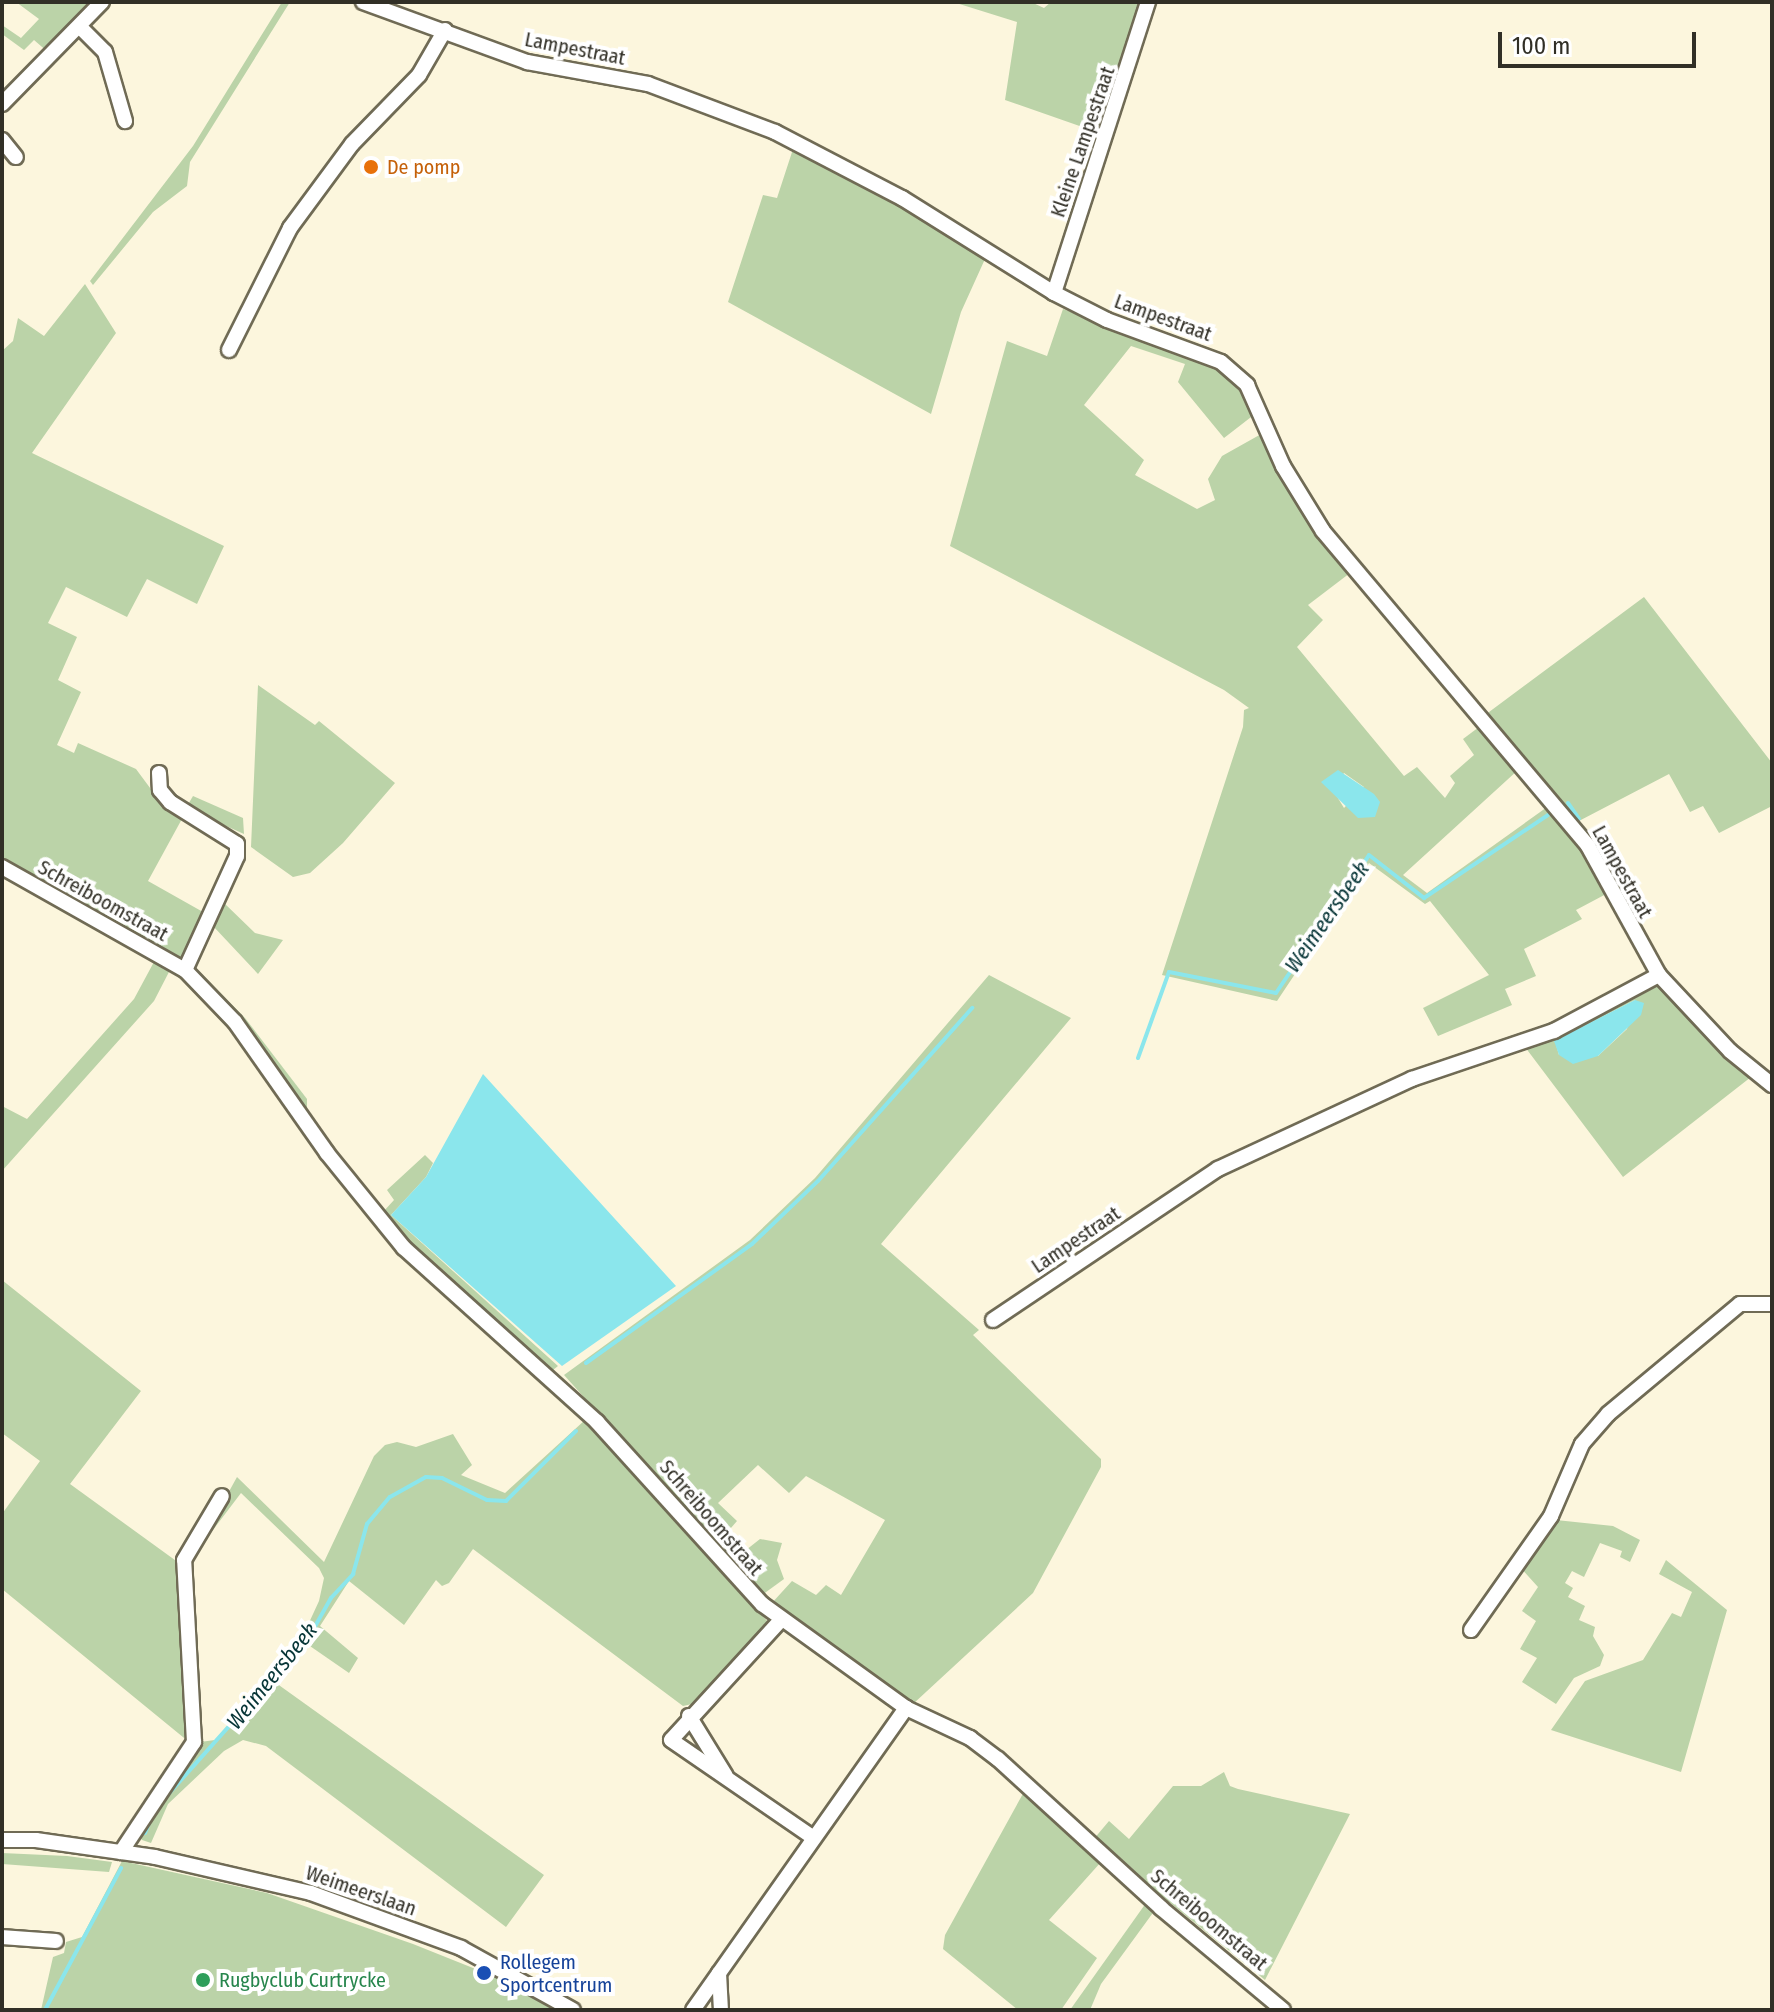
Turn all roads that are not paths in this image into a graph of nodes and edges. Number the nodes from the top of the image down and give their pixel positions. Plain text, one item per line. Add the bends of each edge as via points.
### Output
1 (102, 2) edge
2 (363, 2) edge
3 (1148, 2) edge
4 (80, 27) junction
5 (445, 30) junction
6 (2, 104) edge
7 (125, 121) dead end
8 (2, 140) edge
9 (16, 157) dead end
10 (1054, 293) junction
11 (229, 350) dead end
12 (159, 773) dead end
13 (2, 867) edge
14 (185, 970) junction
15 (1659, 975) junction
16 (1772, 1085) edge
17 (1772, 1304) edge
18 (993, 1320) dead end
19 (222, 1496) dead end
20 (780, 1621) junction
21 (1471, 1630) dead end
22 (906, 1708) junction
23 (689, 1716) junction
24 (728, 1780) junction
25 (812, 1837) junction
26 (2, 1840) edge
27 (121, 1852) junction
28 (2, 1937) edge
29 (56, 1941) dead end
30 (719, 1973) junction
31 (573, 2010) edge
32 (693, 2010) edge
33 (721, 2010) edge
34 (1283, 2010) edge

1 - 4 street
2 - 5 street, Lampestraat
3 - 10 street, Kleine Lampestraat
4 - 6 street
4 - 7 street via 105,52
5 - 10 street, Lampestraat via 527,62 659,87 775,132 878,184
5 - 11 street via 419,75 352,144 290,228
8 - 9 street
10 - 15 street, Lampestraat via 1107,320 1202,352 1247,385 1283,466 1323,531 1588,846
12 - 14 street, Schreiboomstraat via 160,790 170,802 237,844 237,856
13 - 14 street, Schreiboomstraat
14 - 20 street, Schreiboomstraat via 235,1022 327,1153 404,1248 597,1422
15 - 16 street, Lampestraat via 1730,1051
15 - 18 street, Lampestraat via 1554,1031 1412,1079 1218,1169
17 - 21 street via 1752,1301 1722,1317 1601,1421 1577,1454 1551,1516
19 - 27 street via 184,1560 194,1742
20 - 22 street, Schreiboomstraat
20 - 23 street
22 - 25 street
22 - 34 street, Schreiboomstraat via 970,1738 998,1759
23 - 24 street
23 - 24 street via 671,1740
24 - 25 street
25 - 30 street
26 - 27 street, Weimeerslaan
27 - 31 street, Weimeerslaan via 243,1875 377,1914 461,1948
28 - 29 street
30 - 32 street
30 - 33 street

